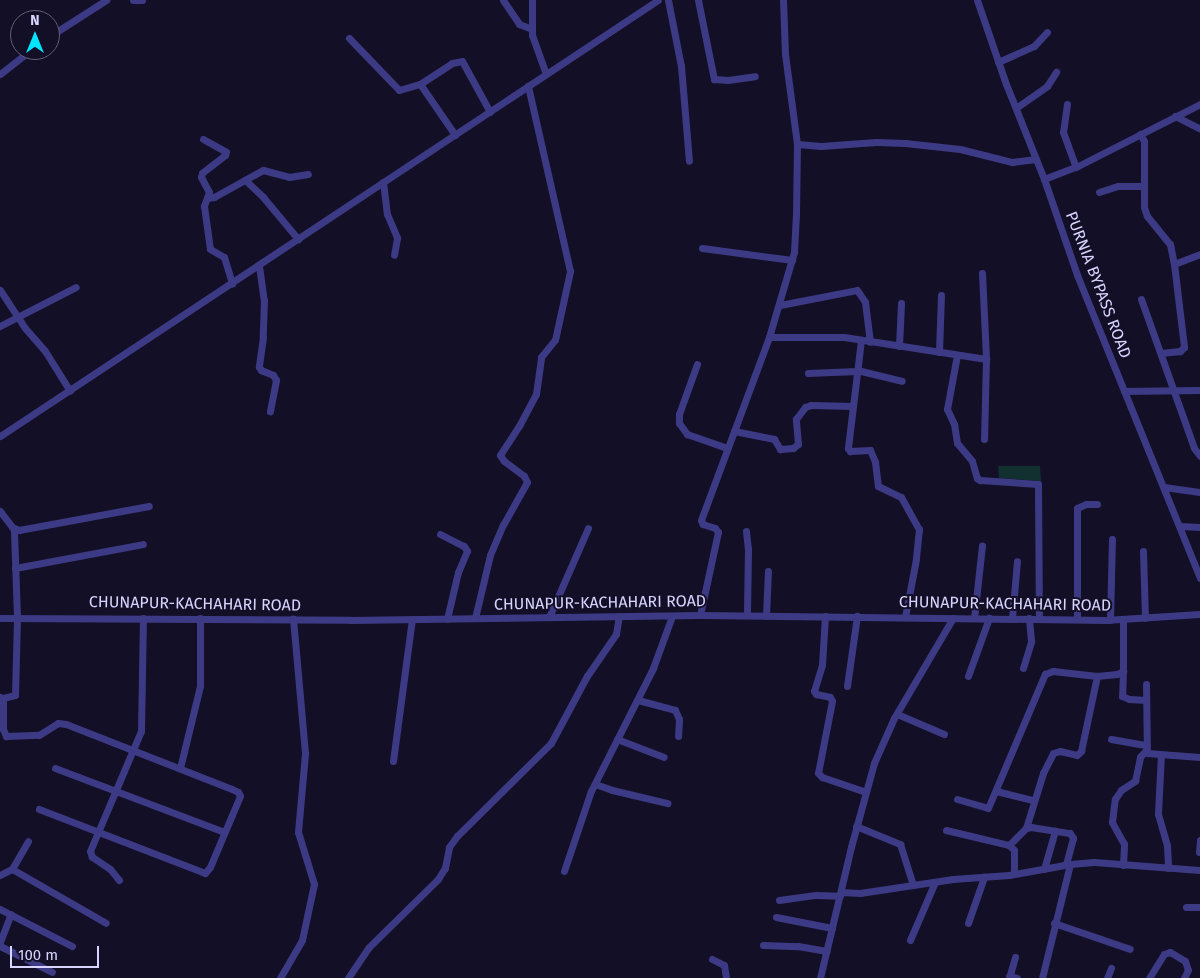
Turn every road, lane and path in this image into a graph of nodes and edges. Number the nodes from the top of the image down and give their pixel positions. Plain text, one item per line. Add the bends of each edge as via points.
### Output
1 (106, 0) edge
2 (133, 0) edge
3 (142, 0) edge
4 (503, 0) edge
5 (532, 0) edge
6 (658, 0) edge
7 (668, 0) edge
8 (698, 0) edge
9 (783, 0) edge
10 (977, 0) edge
11 (60, 30) edge
12 (532, 30) junction
13 (1047, 32) dead end
14 (349, 38) dead end
15 (18, 60) edge
16 (998, 62) junction
17 (1056, 72) dead end
18 (0, 74) edge
19 (546, 74) junction
20 (755, 76) dead end
21 (420, 84) junction
22 (528, 86) junction
23 (1067, 104) dead end
24 (1200, 104) edge
25 (1016, 108) junction
26 (490, 112) junction
27 (1175, 116) junction
28 (1200, 130) edge
29 (1140, 134) junction
30 (455, 135) junction
31 (203, 138) dead end
32 (797, 144) junction
33 (1036, 159) junction
34 (689, 161) dead end
35 (1076, 167) junction
36 (308, 174) dead end
37 (1044, 179) junction
38 (245, 180) junction
39 (383, 182) junction
40 (1143, 186) junction
41 (1099, 192) dead end
42 (207, 198) junction
43 (298, 239) junction
44 (702, 248) dead end
45 (1200, 254) edge
46 (394, 255) dead end
47 (792, 260) junction
48 (1174, 264) junction
49 (259, 266) junction
50 (982, 273) dead end
51 (232, 284) junction
52 (76, 287) dead end
53 (0, 290) edge
54 (941, 295) dead end
55 (1141, 299) dead end
56 (901, 303) dead end
57 (780, 304) junction
58 (18, 317) junction
59 (0, 326) edge
60 (769, 337) junction
61 (861, 340) junction
62 (870, 342) junction
63 (899, 346) junction
64 (940, 352) junction
65 (1161, 353) junction
66 (956, 355) junction
67 (986, 359) junction
68 (697, 364) dead end
69 (857, 371) junction
70 (808, 373) dead end
71 (902, 381) dead end
72 (1174, 389) junction
73 (1200, 390) edge
74 (70, 391) junction
75 (1124, 391) junction
76 (853, 406) junction
77 (270, 411) dead end
78 (734, 431) junction
79 (0, 436) edge
80 (984, 439) dead end
81 (727, 448) junction
82 (1200, 456) edge
83 (1164, 487) junction
84 (1200, 492) edge
85 (1097, 504) dead end
86 (149, 506) dead end
87 (0, 511) edge
88 (1180, 526) junction
89 (1200, 527) edge
90 (588, 528) dead end
91 (14, 529) junction
92 (746, 531) dead end
93 (440, 534) dead end
94 (1112, 539) dead end
95 (143, 544) dead end
96 (982, 545) dead end
97 (1143, 551) dead end
98 (1017, 561) dead end
99 (16, 568) junction
100 (768, 571) dead end
101 (1200, 578) edge
102 (1200, 614) edge
103 (700, 615) junction
104 (747, 615) junction
105 (619, 616) junction
106 (672, 616) junction
107 (766, 616) junction
108 (825, 616) junction
109 (857, 616) junction
110 (17, 617) junction
111 (549, 617) junction
112 (905, 617) junction
113 (0, 618) edge
114 (143, 618) junction
115 (200, 618) junction
116 (475, 618) junction
117 (953, 618) junction
118 (974, 618) junction
119 (990, 618) junction
120 (1012, 618) junction
121 (1029, 618) junction
122 (1039, 618) junction
123 (1145, 618) junction
124 (293, 619) junction
125 (412, 619) junction
126 (446, 619) junction
127 (1076, 619) junction
128 (1123, 619) junction
129 (1110, 620) junction
130 (1023, 668) dead end
131 (1123, 671) junction
132 (968, 676) dead end
133 (1097, 676) junction
134 (1146, 684) dead end
135 (847, 686) dead end
136 (1, 697) edge
137 (638, 700) junction
138 (1146, 700) junction
139 (897, 714) junction
140 (944, 734) dead end
141 (678, 736) dead end
142 (617, 739) junction
143 (1111, 740) dead end
144 (1146, 747) junction
145 (134, 751) junction
146 (1161, 754) junction
147 (664, 757) dead end
148 (1200, 757) edge
149 (393, 761) dead end
150 (55, 768) dead end
151 (180, 768) junction
152 (595, 784) junction
153 (116, 791) junction
154 (996, 791) junction
155 (866, 792) junction
156 (957, 800) dead end
157 (1034, 800) junction
158 (667, 803) dead end
159 (39, 809) dead end
160 (856, 826) junction
161 (1026, 828) junction
162 (946, 830) dead end
163 (1055, 831) junction
164 (99, 832) junction
165 (224, 832) junction
166 (1200, 840) edge
167 (28, 841) dead end
168 (1009, 845) junction
169 (1199, 852) edge
170 (1123, 864) junction
171 (1068, 865) junction
172 (1168, 868) junction
173 (12, 869) junction
174 (1044, 870) junction
175 (1200, 870) edge
176 (564, 871) dead end
177 (1014, 874) junction
178 (0, 876) edge
179 (984, 877) junction
180 (119, 880) dead end
181 (935, 882) junction
182 (913, 885) junction
183 (840, 894) junction
184 (779, 900) dead end
185 (1186, 907) dead end
186 (1200, 907) edge
187 (0, 910) edge
188 (11, 914) junction
189 (776, 917) dead end
190 (106, 923) dead end
191 (968, 923) dead end
192 (1054, 923) junction
193 (832, 928) junction
194 (910, 940) dead end
195 (0, 942) edge
196 (763, 945) dead end
197 (0, 946) edge
198 (72, 946) dead end
199 (1130, 949) dead end
200 (827, 952) junction
201 (1015, 957) dead end
202 (712, 959) dead end
203 (1111, 968) dead end
204 (52, 972) dead end
205 (1009, 977) edge
206 (280, 978) edge
207 (348, 978) edge
208 (726, 978) edge
209 (820, 978) edge
210 (1017, 978) edge
211 (1042, 978) edge
212 (1107, 978) edge
213 (1150, 978) edge
214 (1184, 978) edge

1 - 11 street
2 - 3 street
4 - 12 street via 520,24
5 - 12 street
6 - 19 street
7 - 34 street via 682,66
8 - 20 street via 714,79
9 - 32 street via 785,54
10 - 16 street, PURNIA BYPASS ROAD
12 - 19 street
13 - 16 street via 1034,46
14 - 21 street via 399,90
15 - 18 street
16 - 25 street, PURNIA BYPASS ROAD
17 - 25 street via 1047,86
19 - 22 street
21 - 26 street via 460,60
21 - 30 street
22 - 26 street
22 - 116 street via 570,274 554,340 541,357 534,400 500,454 504,462 524,476 527,482 490,555
23 - 35 street via 1063,132
24 - 27 street
25 - 33 street, PURNIA BYPASS ROAD
26 - 30 street
27 - 28 street
27 - 29 street
29 - 35 street
29 - 40 street via 1144,141
30 - 39 street
31 - 42 street via 226,154 202,173 201,179 208,189
32 - 33 street via 905,143 960,149 1012,162
32 - 47 street via 796,236
33 - 37 street, PURNIA BYPASS ROAD
35 - 37 street
36 - 38 street via 289,177 265,169
37 - 75 street, PURNIA BYPASS ROAD via 1077,275
38 - 42 street
38 - 43 street via 263,196
39 - 43 street
39 - 46 street via 387,214 397,238
40 - 41 street via 1118,186
40 - 48 street via 1147,216 1166,237
42 - 51 street via 204,206 210,249 224,258
43 - 49 street
44 - 47 street
45 - 48 street
47 - 57 street
48 - 65 street via 1184,348 1180,352
49 - 51 street
49 - 77 street via 264,300 259,367 276,380
50 - 67 street
51 - 74 street
52 - 58 street
53 - 58 street
54 - 64 street
55 - 65 street
56 - 63 street
57 - 60 street
57 - 62 street via 858,290 865,302
58 - 59 street
58 - 74 street via 46,351
60 - 61 street
60 - 78 street
61 - 62 street
61 - 69 street
62 - 63 street
63 - 64 street
64 - 66 street
65 - 72 street
66 - 67 street
66 - 122 street via 947,409 957,443 972,461 977,478 1038,484
67 - 80 street
68 - 81 street via 678,414 679,423 687,434
69 - 70 street
69 - 71 street
69 - 76 street
72 - 73 street
72 - 75 street
72 - 82 street via 1194,448
74 - 79 street
75 - 83 street, PURNIA BYPASS ROAD
76 - 78 street via 805,407 796,419 798,444 794,448 780,448 774,439
76 - 112 street via 848,450 870,450 878,486 901,497 919,529
78 - 81 street
81 - 103 street via 702,520 703,524 718,532
83 - 84 street
83 - 88 street, PURNIA BYPASS ROAD
85 - 127 street via 1077,508
86 - 91 street
87 - 91 street
88 - 89 street
88 - 101 street, PURNIA BYPASS ROAD
90 - 111 street
91 - 99 street
92 - 104 street
93 - 126 street via 464,546 467,551
94 - 129 street
95 - 99 street
96 - 118 street
97 - 123 street
98 - 120 street
99 - 110 street
100 - 107 street
102 - 123 street, CHUNAPUR-KACHAHARI ROAD
103 - 104 street, CHUNAPUR-KACHAHARI ROAD
103 - 106 street, CHUNAPUR-KACHAHARI ROAD
104 - 107 street, CHUNAPUR-KACHAHARI ROAD
105 - 106 street, CHUNAPUR-KACHAHARI ROAD
105 - 111 street, CHUNAPUR-KACHAHARI ROAD
105 - 207 street via 616,634 587,676 550,743 457,836 449,847 445,868 438,879 369,947
106 - 137 street via 657,660
107 - 108 street, CHUNAPUR-KACHAHARI ROAD
108 - 109 street, CHUNAPUR-KACHAHARI ROAD
108 - 155 street via 822,665 814,691 830,697 832,701 818,773
109 - 112 street, CHUNAPUR-KACHAHARI ROAD
109 - 135 street
110 - 113 street, CHUNAPUR-KACHAHARI ROAD
110 - 114 street, CHUNAPUR-KACHAHARI ROAD
110 - 136 street via 15,695
111 - 116 street, CHUNAPUR-KACHAHARI ROAD
112 - 117 street, CHUNAPUR-KACHAHARI ROAD
114 - 115 street, CHUNAPUR-KACHAHARI ROAD
114 - 145 street via 142,726
115 - 124 street, CHUNAPUR-KACHAHARI ROAD
115 - 151 street via 200,686
116 - 126 street, CHUNAPUR-KACHAHARI ROAD
117 - 118 street, CHUNAPUR-KACHAHARI ROAD
117 - 139 street
118 - 119 street, CHUNAPUR-KACHAHARI ROAD
119 - 120 street, CHUNAPUR-KACHAHARI ROAD
119 - 132 street
120 - 121 street, CHUNAPUR-KACHAHARI ROAD
121 - 122 street, CHUNAPUR-KACHAHARI ROAD
121 - 130 street via 1032,641
122 - 127 street, CHUNAPUR-KACHAHARI ROAD
123 - 128 street, CHUNAPUR-KACHAHARI ROAD
124 - 125 street, CHUNAPUR-KACHAHARI ROAD
124 - 206 street via 304,752 298,832 314,884 302,940
125 - 126 street, CHUNAPUR-KACHAHARI ROAD
125 - 149 street
127 - 129 street, CHUNAPUR-KACHAHARI ROAD
128 - 129 street, CHUNAPUR-KACHAHARI ROAD
128 - 131 street
131 - 133 street
131 - 138 street via 1122,696
133 - 154 street via 1053,671 1045,674
133 - 157 street via 1081,751 1076,755 1060,751 1053,753
134 - 138 street
136 - 145 street via 6,736 43,734 63,723
137 - 141 street via 675,710 679,719
137 - 142 street
138 - 144 street
139 - 140 street
139 - 155 street via 874,763
142 - 147 street
142 - 152 street
143 - 144 street
144 - 146 street via 1150,755
144 - 170 street via 1140,757 1135,781 1121,790 1115,799 1112,822 1124,844
145 - 151 street
145 - 153 street
146 - 148 street
146 - 172 street via 1158,814 1167,846
150 - 153 street
151 - 165 street via 238,792 239,798
152 - 158 street
152 - 176 street
153 - 164 street
153 - 165 street
154 - 156 street via 986,808
154 - 157 street
155 - 160 street
157 - 161 street
159 - 164 street
160 - 182 street via 900,844
160 - 183 street
161 - 163 street
161 - 168 street
162 - 168 street
163 - 171 street via 1072,835
163 - 174 street
164 - 165 street via 205,872
164 - 180 street via 91,855
166 - 169 street
167 - 173 street
168 - 177 street via 1014,850
170 - 171 street via 1094,862
170 - 172 street
171 - 174 street
171 - 192 street
172 - 175 street
173 - 178 street
173 - 190 street
174 - 177 street
177 - 179 street
179 - 181 street
179 - 191 street
181 - 182 street
181 - 194 street
182 - 183 street
183 - 184 street
183 - 193 street
185 - 186 street
187 - 188 street
188 - 195 street
188 - 198 street
189 - 193 street
192 - 199 street
192 - 211 street
193 - 200 street
196 - 200 street via 798,946
197 - 204 street
200 - 209 street
201 - 205 street
202 - 208 street via 724,965
203 - 212 street
205 - 210 street
213 - 214 street via 1164,954 1170,952 1185,961 1188,970

